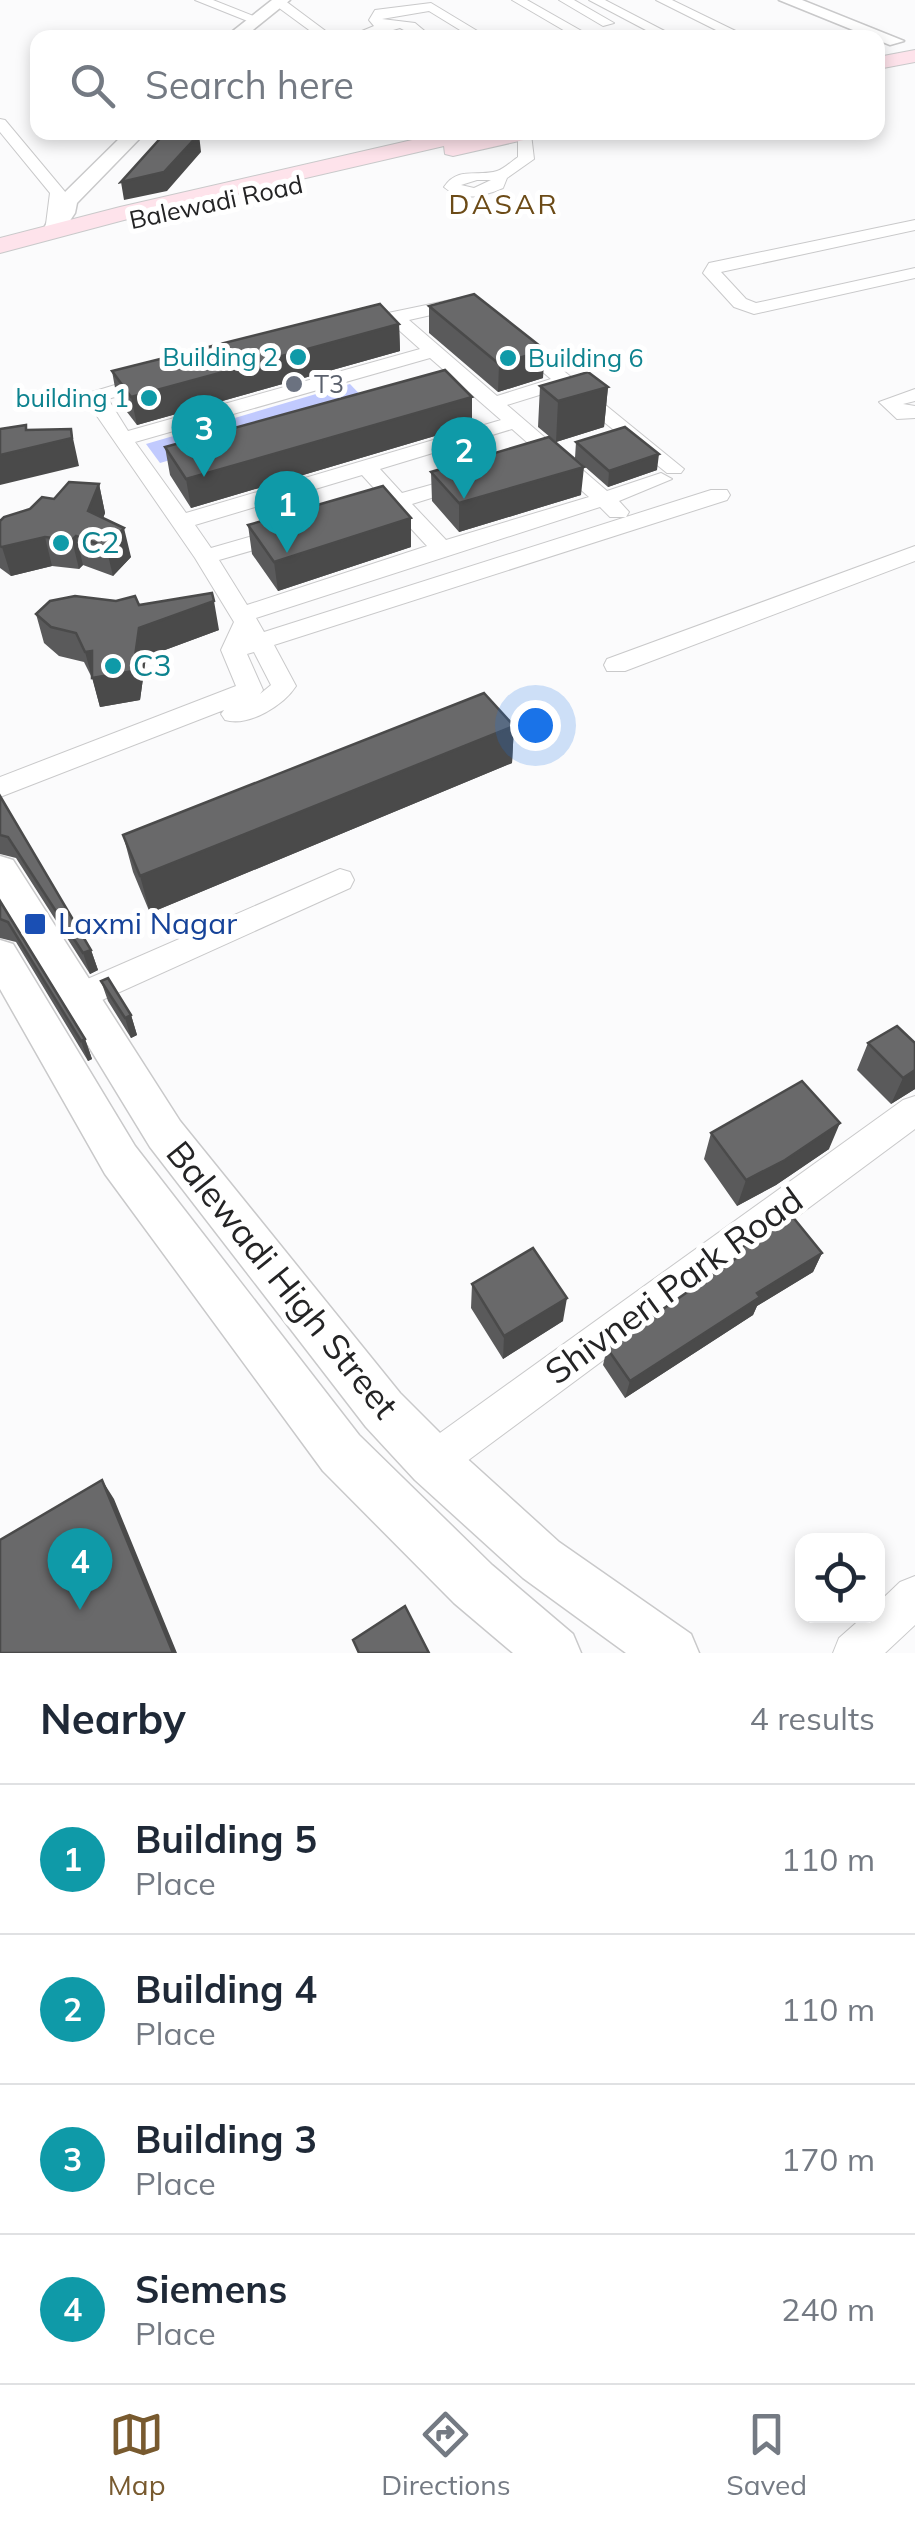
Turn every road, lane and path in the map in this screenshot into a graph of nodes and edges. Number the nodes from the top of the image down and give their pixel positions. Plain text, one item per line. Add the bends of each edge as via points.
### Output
1 (201, 0) edge
2 (518, 0) edge
3 (565, 0) edge
4 (594, 0) edge
5 (662, 0) edge
6 (787, 0) edge
7 (280, 1) edge
8 (255, 19) junction
9 (382, 26) junction
10 (242, 30) edge
11 (256, 30) edge
12 (318, 30) edge
13 (373, 30) edge
14 (414, 30) edge
15 (470, 30) edge
16 (573, 30) edge
17 (621, 30) edge
18 (656, 30) edge
19 (727, 30) edge
20 (860, 30) edge
21 (0, 122) edge
22 (129, 140) edge
23 (147, 140) edge
24 (443, 140) edge
25 (495, 140) edge
26 (526, 140) edge
27 (500, 176) dead end
28 (103, 221) junction
29 (59, 222) junction
30 (915, 225) edge
31 (0, 246) edge
32 (915, 274) edge
33 (394, 317) junction
34 (337, 332) edge
35 (434, 351) junction
36 (166, 376) edge
37 (563, 382) junction
38 (915, 394) edge
39 (493, 403) junction
40 (915, 412) edge
41 (515, 422) junction
42 (122, 439) junction
43 (562, 452) junction
44 (519, 465) edge
45 (366, 467) junction
46 (484, 475) edge
47 (719, 495) dead end
48 (604, 499) junction
49 (397, 501) junction
50 (340, 518) edge
51 (181, 522) junction
52 (630, 524) junction
53 (302, 529) edge
54 (442, 549) junction
55 (915, 553) edge
56 (206, 557) junction
57 (245, 634) junction
58 (616, 665) dead end
59 (250, 690) junction
60 (282, 691) junction
61 (0, 786) edge
62 (0, 803) edge
63 (0, 870) edge
64 (340, 880) dead end
65 (0, 955) edge
66 (80, 996) junction
67 (915, 1110) edge
68 (433, 1462) junction
69 (915, 1597) edge
70 (643, 1644) edge
71 (554, 1653) edge
72 (854, 1653) edge

1 - 8 street
2 - 16 street
3 - 17 street
4 - 18 street
5 - 19 street
6 - 20 street
7 - 8 street
7 - 12 street
8 - 10 street
8 - 11 street
9 - 13 street
9 - 14 street
9 - 15 street via 374,20 379,14 432,7
21 - 29 street via 58,193
22 - 29 street via 67,201
23 - 29 street
24 - 28 main road, Balewadi Road
25 - 28 main road, Balewadi Road via 132,223
26 - 27 street via 526,159
28 - 29 main road
29 - 31 main road
30 - 32 street via 712,273 754,309
33 - 34 street
33 - 35 street
33 - 37 street via 465,302
35 - 39 street via 457,383
35 - 42 street
36 - 42 street via 99,396
37 - 39 street
37 - 48 street via 668,474
38 - 40 street via 889,402 904,415
39 - 41 street
41 - 43 street
41 - 45 street
42 - 51 street via 155,468
43 - 44 street
43 - 48 street
45 - 49 street
45 - 51 street
46 - 49 street
47 - 52 street
48 - 52 street
48 - 54 street
49 - 50 street
49 - 54 street
51 - 56 street
52 - 57 street
53 - 56 street
54 - 57 street
55 - 58 street
56 - 57 street
57 - 59 street
57 - 60 street
59 - 60 street
59 - 61 street
60 - 62 street
63 - 66 street, Balewadi High Street
64 - 66 street
65 - 71 street, Balewadi High Street via 120,1160 341,1454 446,1559
66 - 68 street, Balewadi High Street via 165,1134 383,1410
67 - 68 street, Shivneri Park Road
68 - 70 street, Balewadi High Street
69 - 72 street

